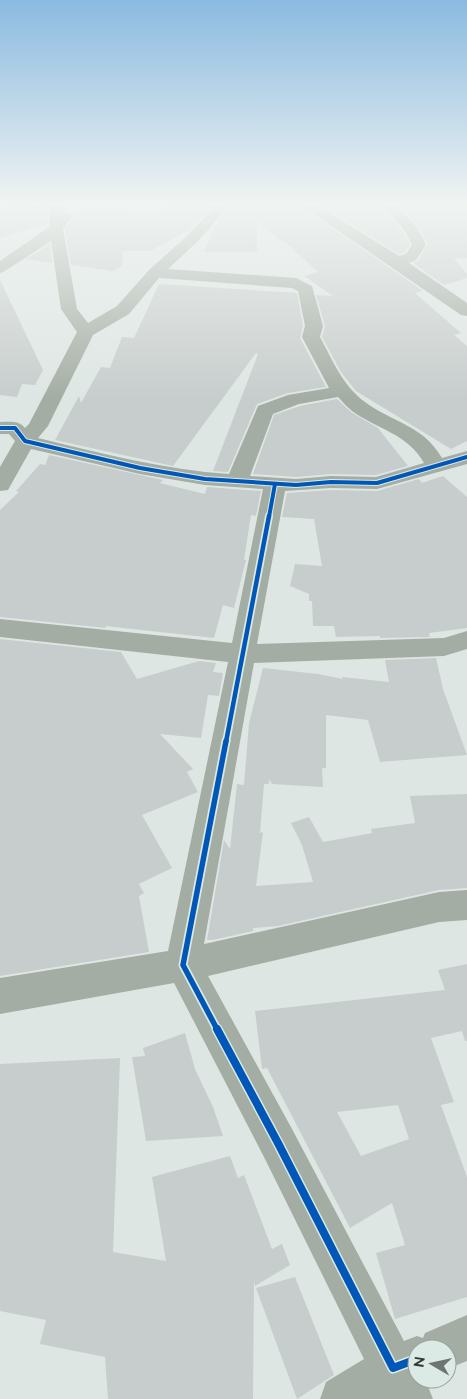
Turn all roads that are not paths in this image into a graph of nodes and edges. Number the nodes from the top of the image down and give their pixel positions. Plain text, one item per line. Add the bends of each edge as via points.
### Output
1 (62, 268) edge
2 (160, 268) edge
3 (406, 268) edge
4 (155, 273) junction
5 (458, 289) dead end
6 (440, 292) junction
7 (467, 311) edge
8 (86, 332) junction
9 (342, 391) junction
10 (0, 428) edge
11 (25, 441) junction
12 (467, 457) edge
13 (440, 464) junction
14 (467, 478) edge
15 (237, 482) junction
16 (0, 484) edge
17 (275, 484) junction
18 (0, 628) edge
19 (467, 640) edge
20 (242, 654) junction
21 (467, 904) edge
22 (183, 965) junction
23 (0, 996) edge
24 (407, 1375) edge
25 (343, 1399) edge

1 - 8 street via 69,309
2 - 4 street
3 - 6 street
4 - 8 street via 123,310
4 - 9 street via 296,284 306,289 314,326 311,337
5 - 6 street
6 - 7 street
8 - 11 street via 38,426
9 - 13 street via 359,407 407,432
9 - 15 street via 295,399 265,410
10 - 11 street via 15,428
11 - 15 street via 140,468
11 - 16 street
12 - 13 street
13 - 14 street
13 - 17 street via 377,483
15 - 17 street
17 - 20 street
18 - 20 street
19 - 20 street via 444,647
20 - 22 street
21 - 22 street via 439,907
22 - 23 street
22 - 24 street
24 - 25 street

